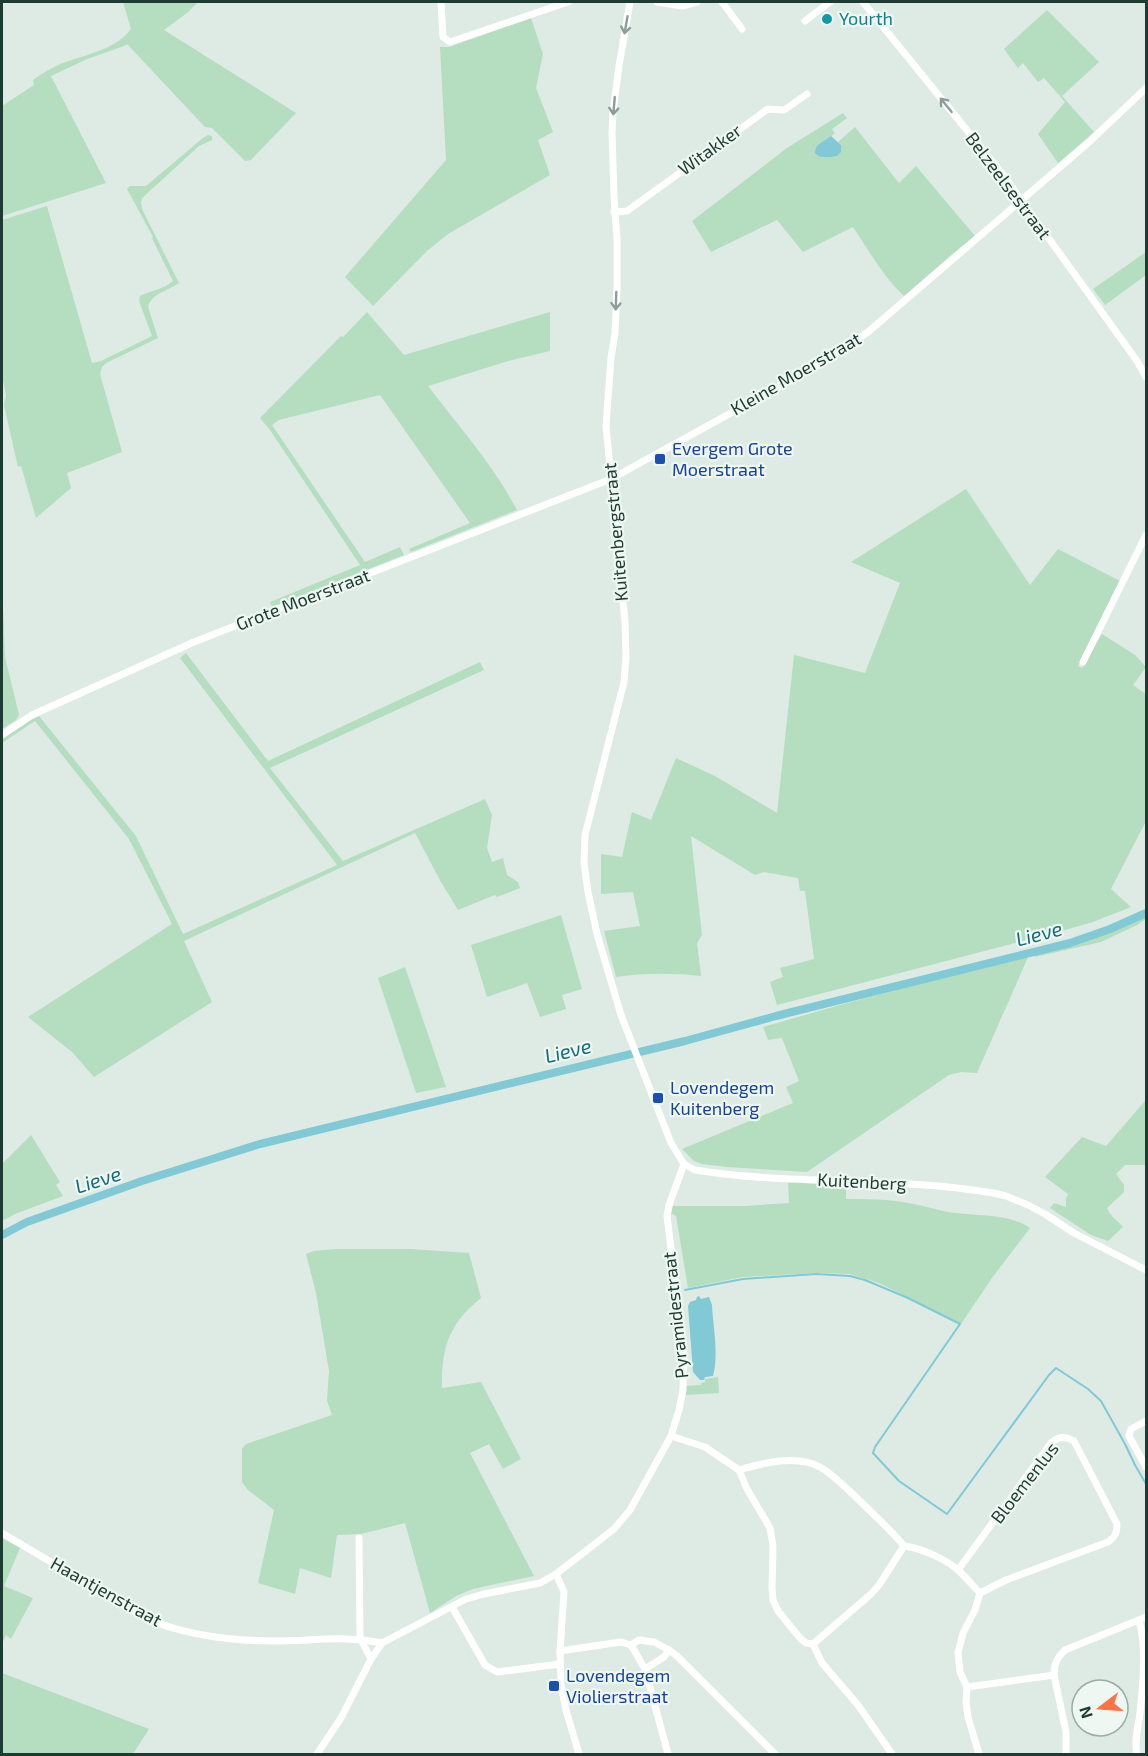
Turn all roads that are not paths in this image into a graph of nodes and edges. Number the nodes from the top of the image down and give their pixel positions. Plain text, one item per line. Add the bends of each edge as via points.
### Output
1 (441, 2) edge
2 (568, 2) edge
3 (630, 2) edge
4 (657, 2) edge
5 (698, 2) edge
6 (722, 2) edge
7 (830, 2) edge
8 (863, 2) edge
9 (805, 21) dead end
10 (742, 30) dead end
11 (1146, 88) edge
12 (807, 94) dead end
13 (1021, 201) junction
14 (614, 212) junction
15 (1146, 377) edge
16 (611, 479) junction
17 (1146, 535) edge
18 (1083, 662) dead end
19 (2, 735) edge
20 (684, 1164) junction
21 (1146, 1270) edge
22 (1146, 1421) edge
23 (671, 1436) junction
24 (1146, 1467) edge
25 (739, 1470) junction
26 (2, 1533) edge
27 (359, 1538) dead end
28 (904, 1546) junction
29 (958, 1570) junction
30 (556, 1574) junction
31 (980, 1593) junction
32 (452, 1607) junction
33 (1143, 1618) edge
34 (360, 1638) junction
35 (382, 1643) junction
36 (813, 1644) junction
37 (631, 1645) junction
38 (669, 1650) junction
39 (560, 1651) junction
40 (371, 1659) junction
41 (560, 1664) junction
42 (645, 1669) junction
43 (1054, 1675) junction
44 (967, 1687) junction
45 (765, 1745) junction
46 (317, 1755) edge
47 (579, 1755) edge
48 (668, 1755) edge
49 (767, 1755) edge
50 (775, 1755) edge
51 (892, 1755) edge
52 (979, 1755) edge
53 (1066, 1755) edge
54 (1137, 1755) edge

1 - 2 street via 443,37 450,42
3 -> 14 street, Kuitenbergstraat via 613,112
4 - 5 street via 682,6
6 - 10 street
7 - 9 street
13 -> 8 street, Belzeelsestraat
11 - 13 street, Kleine Moerstraat
12 - 14 street, Witakker via 784,110 768,109 627,211
13 - 15 street, Belzeelsestraat
13 - 16 street, Kleine Moerstraat via 868,332 829,358
14 -> 16 street, Kuitenbergstraat via 615,333 606,426
16 - 19 street, Grote Moerstraat via 194,642 32,715
16 - 20 street, Kuitenbergstraat via 626,658 624,682 585,835 584,863 604,960 621,1015 671,1143
17 - 18 street
20 - 21 street, Kuitenberg via 694,1170 722,1173 897,1183 999,1195 1028,1205
20 - 23 street, Pyramidestraat via 667,1216 684,1355 680,1410
22 - 24 street via 1129,1433
23 - 25 street via 705,1447
23 - 30 street, Pyramidestraat via 622,1520
25 - 28 street via 779,1461 801,1461 819,1467 842,1483
25 - 36 street via 770,1528 773,1600 800,1638
26 - 34 street, Haantjenstraat via 163,1625 238,1639
27 - 34 street
28 - 29 street via 923,1551
28 - 36 street via 875,1589
29 - 31 street
29 - 31 street, Bloemenlus via 1051,1443 1061,1437 1074,1442 1117,1524 1114,1538
30 - 32 street, Pyramidestraat via 540,1582 466,1599
30 - 39 street via 564,1592
31 - 44 street via 958,1653
32 - 35 street, Pyramidestraat
32 - 41 street via 485,1665 496,1672
33 - 43 street via 1065,1650 1054,1666
33 - 54 street via 1144,1679 1135,1744
34 - 35 street, Haantjenstraat
34 - 40 street
35 - 40 street, Pyramidestraat
36 - 51 street via 822,1663 858,1705
37 - 38 street via 639,1640
37 - 39 street via 621,1642
37 - 42 street
38 - 42 street
38 - 45 street
39 - 41 street
40 - 46 street, Pyramidestraat
41 - 47 street via 566,1710
42 - 48 street
43 - 44 street
43 - 53 street via 1066,1732
44 - 52 street via 967,1709
45 - 49 street
45 - 50 street

